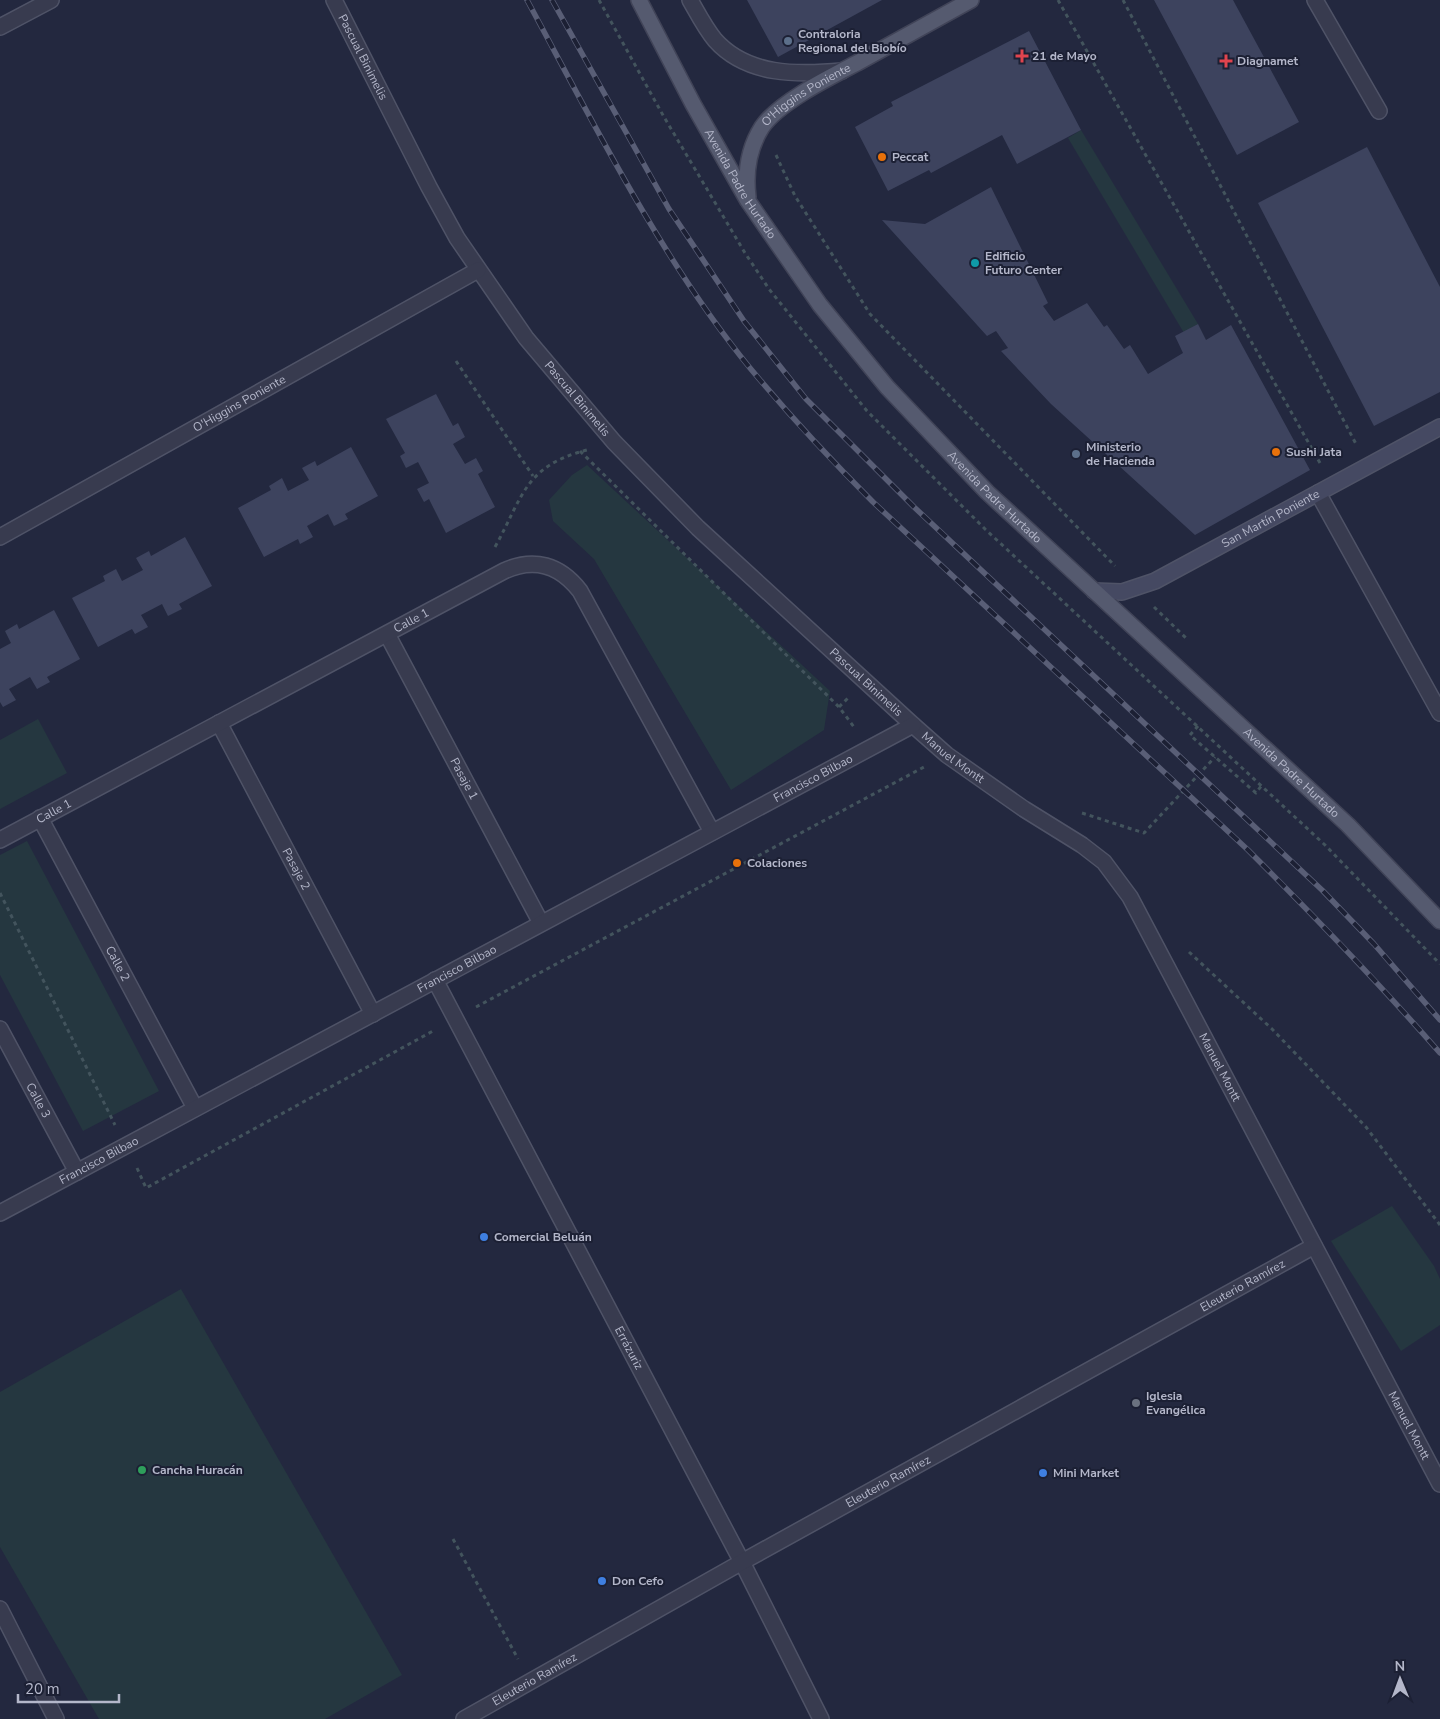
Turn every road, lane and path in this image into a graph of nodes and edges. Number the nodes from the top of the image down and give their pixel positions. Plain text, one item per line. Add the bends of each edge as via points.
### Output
1 (50, 0) edge
2 (334, 0) edge
3 (639, 0) edge
4 (690, 0) edge
5 (971, 0) edge
6 (1058, 0) edge
7 (1123, 0) edge
8 (1315, 0) edge
9 (0, 27) edge
10 (842, 71) junction
11 (1379, 111) dead end
12 (763, 126) junction
13 (748, 201) junction
14 (478, 270) junction
15 (456, 361) dead end
16 (1440, 427) edge
17 (614, 442) junction
18 (580, 452) junction
19 (1367, 466) junction
20 (533, 476) junction
21 (1333, 485) junction
22 (1318, 493) junction
23 (0, 537) edge
24 (504, 571) junction
25 (1136, 589) junction
26 (1094, 591) junction
27 (386, 634) junction
28 (1193, 645) dead end
29 (1440, 714) edge
30 (219, 723) junction
31 (913, 725) junction
32 (1198, 726) dead end
33 (859, 733) dead end
34 (1215, 756) junction
35 (1262, 785) dead end
36 (1080, 813) dead end
37 (40, 818) junction
38 (712, 832) junction
39 (0, 840) edge
40 (1440, 922) edge
41 (541, 923) junction
42 (1186, 950) dead end
43 (435, 980) junction
44 (373, 1014) junction
45 (0, 1029) edge
46 (195, 1108) junction
47 (77, 1172) junction
48 (0, 1213) edge
49 (1440, 1225) edge
50 (1314, 1246) junction
51 (1440, 1484) edge
52 (453, 1539) dead end
53 (742, 1562) junction
54 (0, 1609) edge
55 (530, 1682) junction
56 (56, 1719) edge
57 (464, 1719) edge
58 (821, 1719) edge

1 - 9 street
2 - 14 street, Pascual Binimelis via 429,187
3 - 13 main road, Avenida Padre Hurtado
4 - 10 street via 716,41 749,63 778,72 800,74
5 - 10 main road, O'Higgins Poniente
6 - 21 path
7 - 19 path
8 - 11 street
10 - 12 main road, O'Higgins Poniente via 807,91 769,118
12 - 13 main road, O'Higgins Poniente via 754,142 746,170
12 - 25 path via 796,196 870,314
13 - 26 main road, Avenida Padre Hurtado via 820,305 887,387 987,492
14 - 17 street, Pascual Binimelis via 526,338
14 - 23 street, O'Higgins Poniente
15 - 20 path
16 - 19 main road, San Martín Poniente
17 - 18 path
17 - 31 street, Pascual Binimelis via 698,528
18 - 20 path via 565,455
18 - 33 path via 840,707
19 - 21 main road, San Martín Poniente
20 - 24 path via 492,553
21 - 22 main road, San Martín Poniente
22 - 25 main road, San Martín Poniente
22 - 29 street
24 - 27 street, Calle 1
24 - 38 street, Calle 1 via 532,563 553,568 571,579
25 - 26 main road, San Martín Poniente
25 - 28 path
26 - 40 main road, Avenida Padre Hurtado via 1348,825
27 - 30 street, Calle 1
27 - 41 street, Pasaje 1
30 - 37 street, Calle 1
30 - 44 street, Pasaje 2
31 - 38 street, Francisco Bilbao
31 - 50 street, Manuel Montt via 962,766 1104,862 1130,897
32 - 34 path via 1190,735
34 - 35 path via 1256,793
34 - 36 path via 1144,833
37 - 39 street, Calle 1
37 - 46 street, Calle 2
38 - 41 street, Francisco Bilbao
41 - 43 street, Francisco Bilbao
42 - 49 path via 1272,1029 1366,1127
43 - 44 street, Francisco Bilbao
43 - 53 street, Errázuriz
44 - 46 street, Francisco Bilbao
45 - 47 street, Calle 3
46 - 47 street, Francisco Bilbao
47 - 48 street, Francisco Bilbao
50 - 51 street, Manuel Montt
50 - 53 street, Eleuterio Ramírez
52 - 55 path
53 - 55 street, Eleuterio Ramírez
53 - 58 street, Errázuriz
54 - 56 street
55 - 57 street, Eleuterio Ramírez

